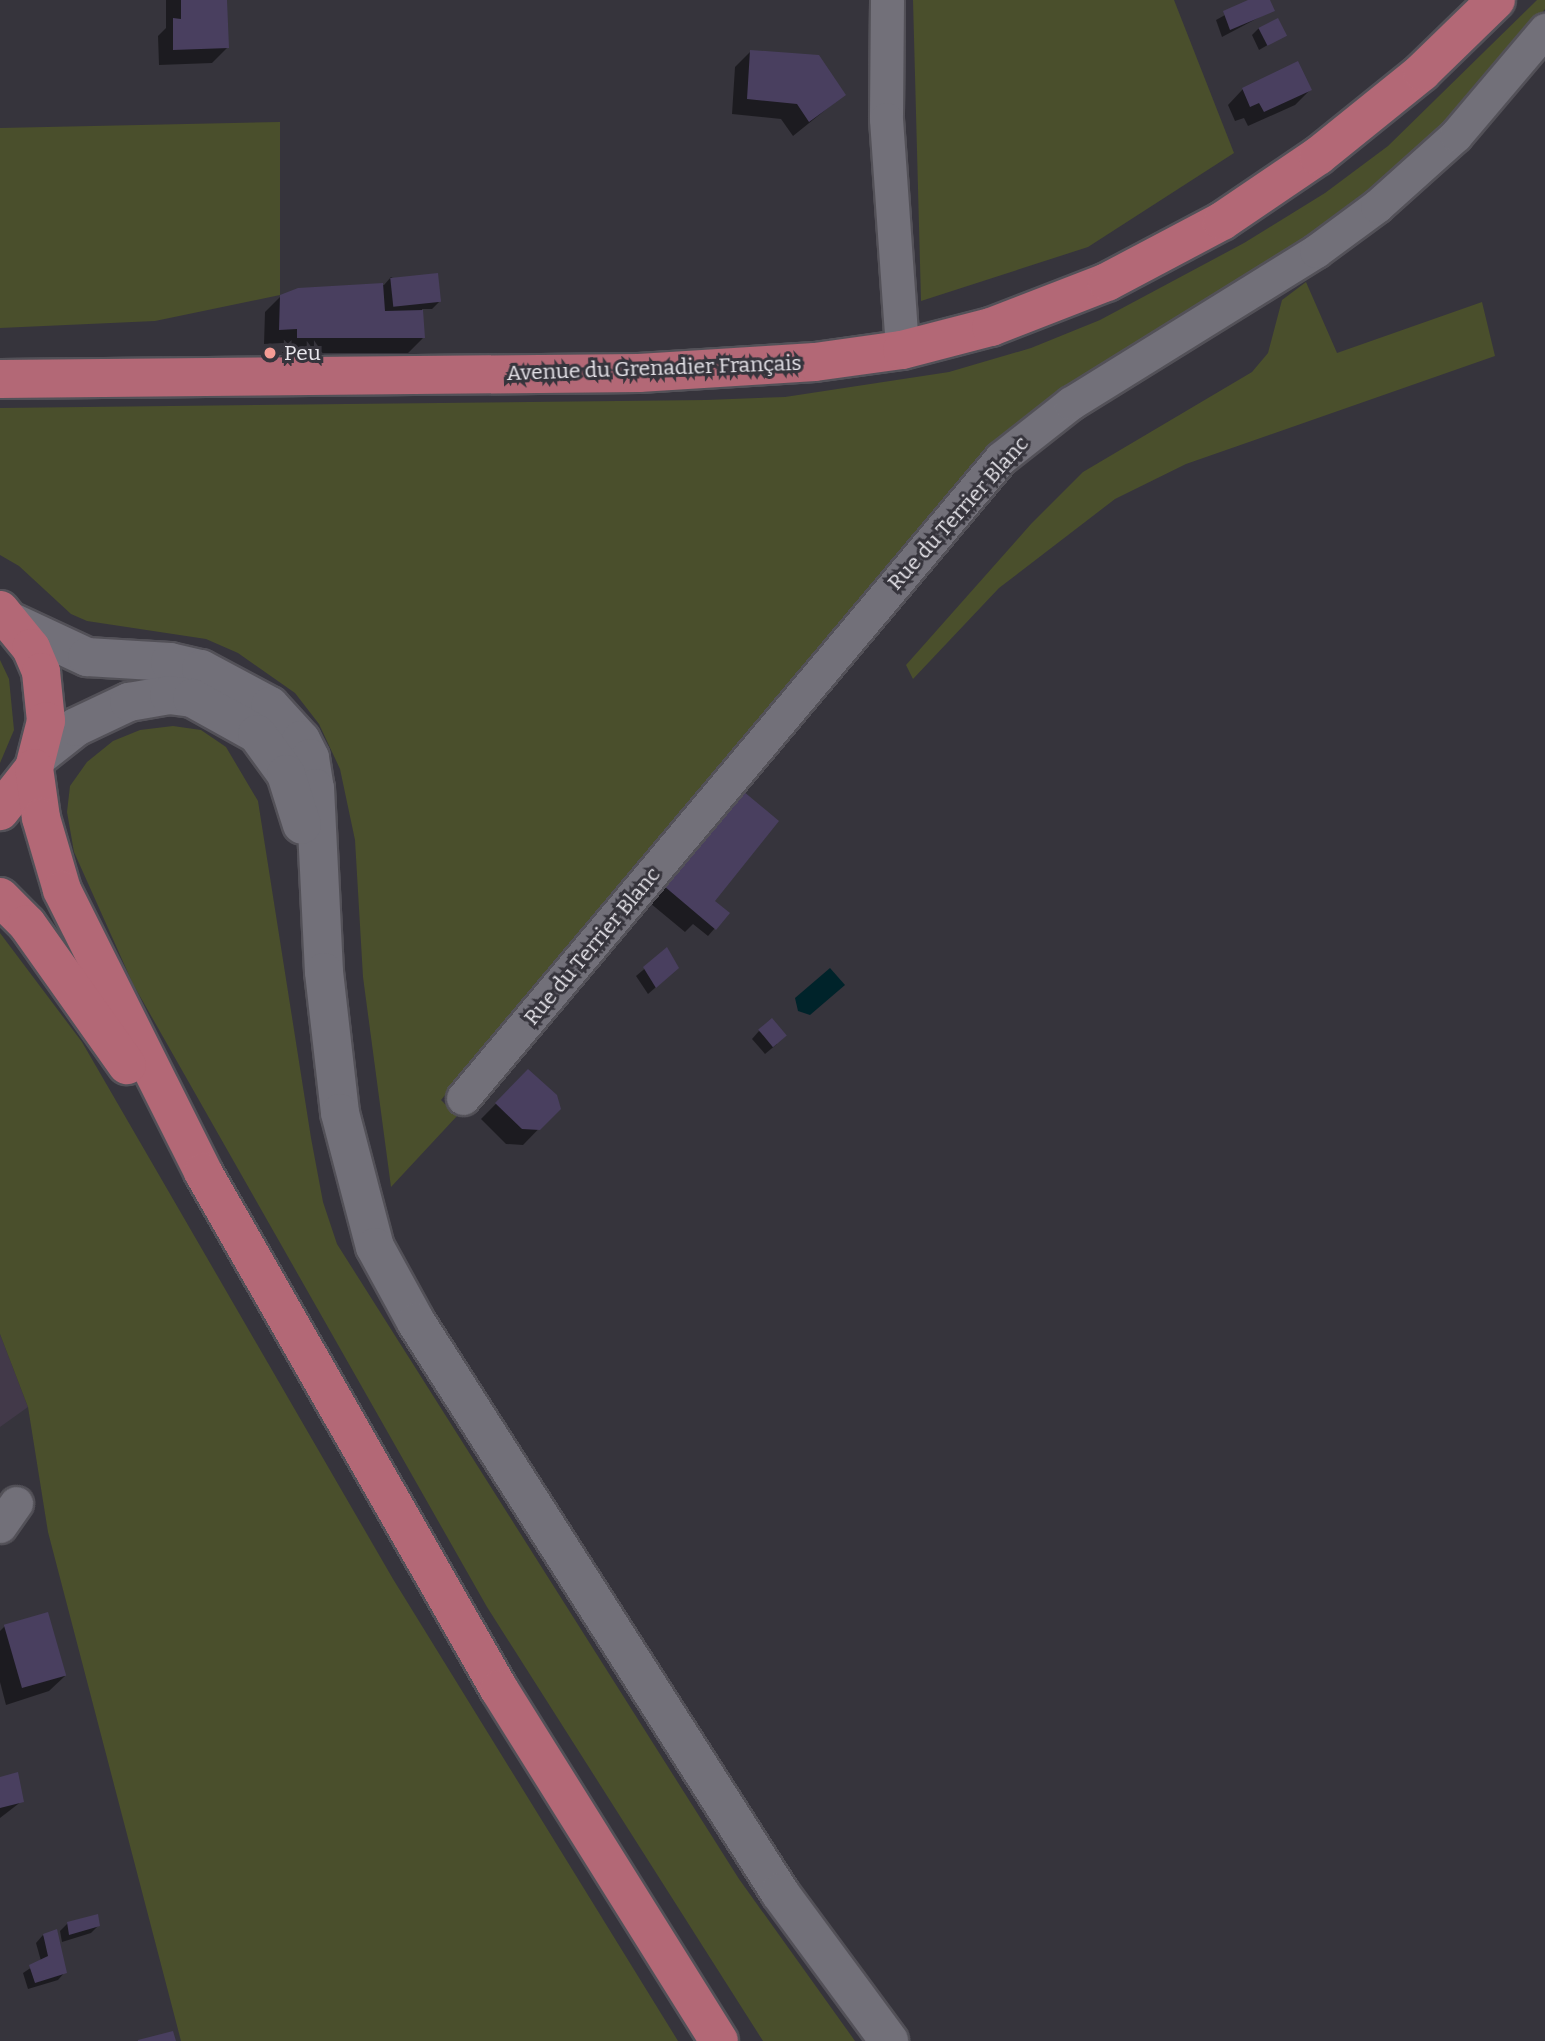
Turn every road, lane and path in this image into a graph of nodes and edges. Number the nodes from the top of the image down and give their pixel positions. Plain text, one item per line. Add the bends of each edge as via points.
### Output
1 (887, 0) edge
2 (1496, 0) edge
3 (1545, 30) edge
4 (902, 350) junction
5 (0, 379) edge
6 (7, 616) edge
7 (36, 762) junction
8 (0, 811) edge
9 (317, 868) junction
10 (0, 897) edge
11 (463, 1098) dead end
12 (203, 1172) junction
13 (719, 2041) edge
14 (889, 2041) edge

1 - 4 street via 887,132
2 - 4 main road, Avenue du Grenadier Français via 1422,72 1318,156 1222,221 1107,282 1048,306
3 - 11 street, Rue du Terrier Blanc via 1456,135 1377,206 1315,251 1071,403 1001,458
4 - 5 main road, Avenue du Grenadier Français via 815,362 652,372
6 - 7 main road via 31,648 46,696 47,721
6 - 9 main road via 87,657 170,662 201,669 270,706 293,730 310,758
7 - 8 main road
7 - 9 main road via 76,727 129,702 169,695 192,698 257,734 274,754 286,774
7 - 12 main road via 41,818 62,890
9 - 14 main road via 340,1113 375,1247 416,1322 758,1858
10 - 12 main road via 27,924
12 - 13 main road via 499,1689

